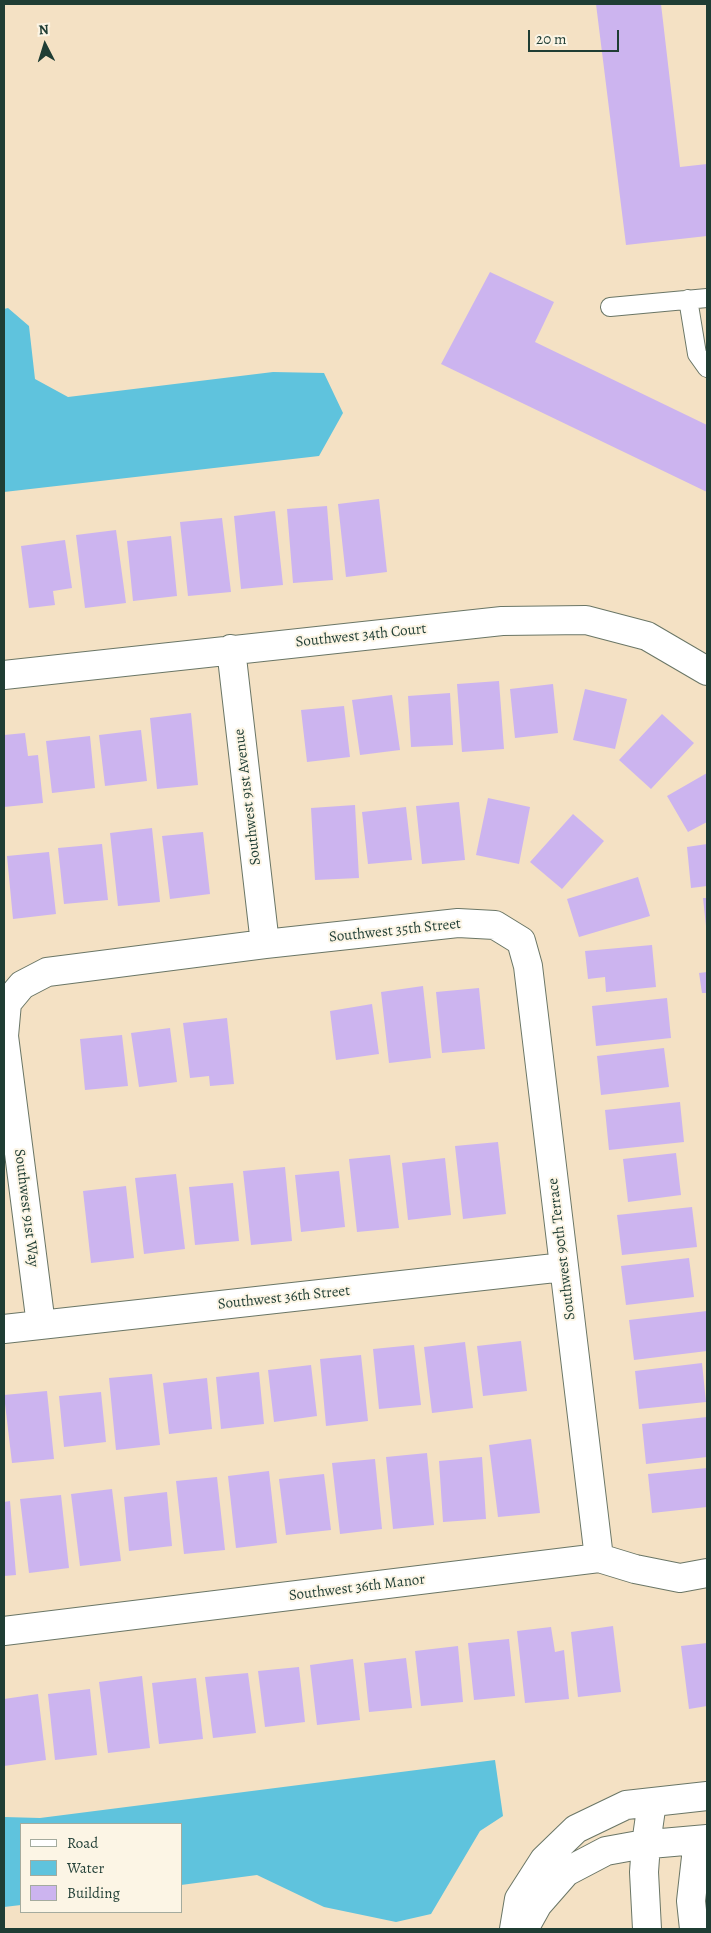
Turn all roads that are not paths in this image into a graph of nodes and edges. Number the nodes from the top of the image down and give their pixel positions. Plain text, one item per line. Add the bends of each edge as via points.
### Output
1 (707, 298) edge
2 (688, 299) junction
3 (610, 307) dead end
4 (707, 368) edge
5 (231, 649) junction
6 (707, 671) edge
7 (4, 675) edge
8 (521, 942) joint
9 (265, 944) junction
10 (6, 1003) joint
11 (564, 1267) junction
12 (41, 1325) junction
13 (4, 1330) edge
14 (599, 1558) junction
15 (707, 1573) edge
16 (4, 1631) edge
17 (707, 1796) edge
18 (652, 1802) junction
19 (707, 1840) edge
20 (646, 1844) junction
21 (514, 1929) edge
22 (524, 1929) edge
23 (647, 1929) edge
24 (694, 1929) edge

1 - 2 lane
2 - 3 lane
2 - 4 lane via 697,354
5 - 6 street, Southwest 34th Court via 502,621 586,620 647,636
5 - 7 street, Southwest 34th Court
5 - 9 street, Southwest 91st Avenue
8 - 9 street, Southwest 35th Street via 495,925 458,923
8 - 11 street, Southwest 90th Terrace via 528,966
9 - 10 street, Southwest 35th Street via 47,972 22,984
10 - 12 street, Southwest 91st Way via 4,1036
11 - 12 street, Southwest 36th Street
11 - 14 street, Southwest 90th Terrace
12 - 13 street, Southwest 36th Street
14 - 15 street, Southwest 36th Manor via 680,1578
14 - 16 street, Southwest 36th Manor
17 - 18 street
18 - 20 street
18 - 21 street via 626,1805 576,1829 544,1860 518,1899
19 - 20 street
19 - 24 street via 696,1857 692,1901
20 - 22 street via 606,1852 566,1872 538,1904
20 - 23 street

